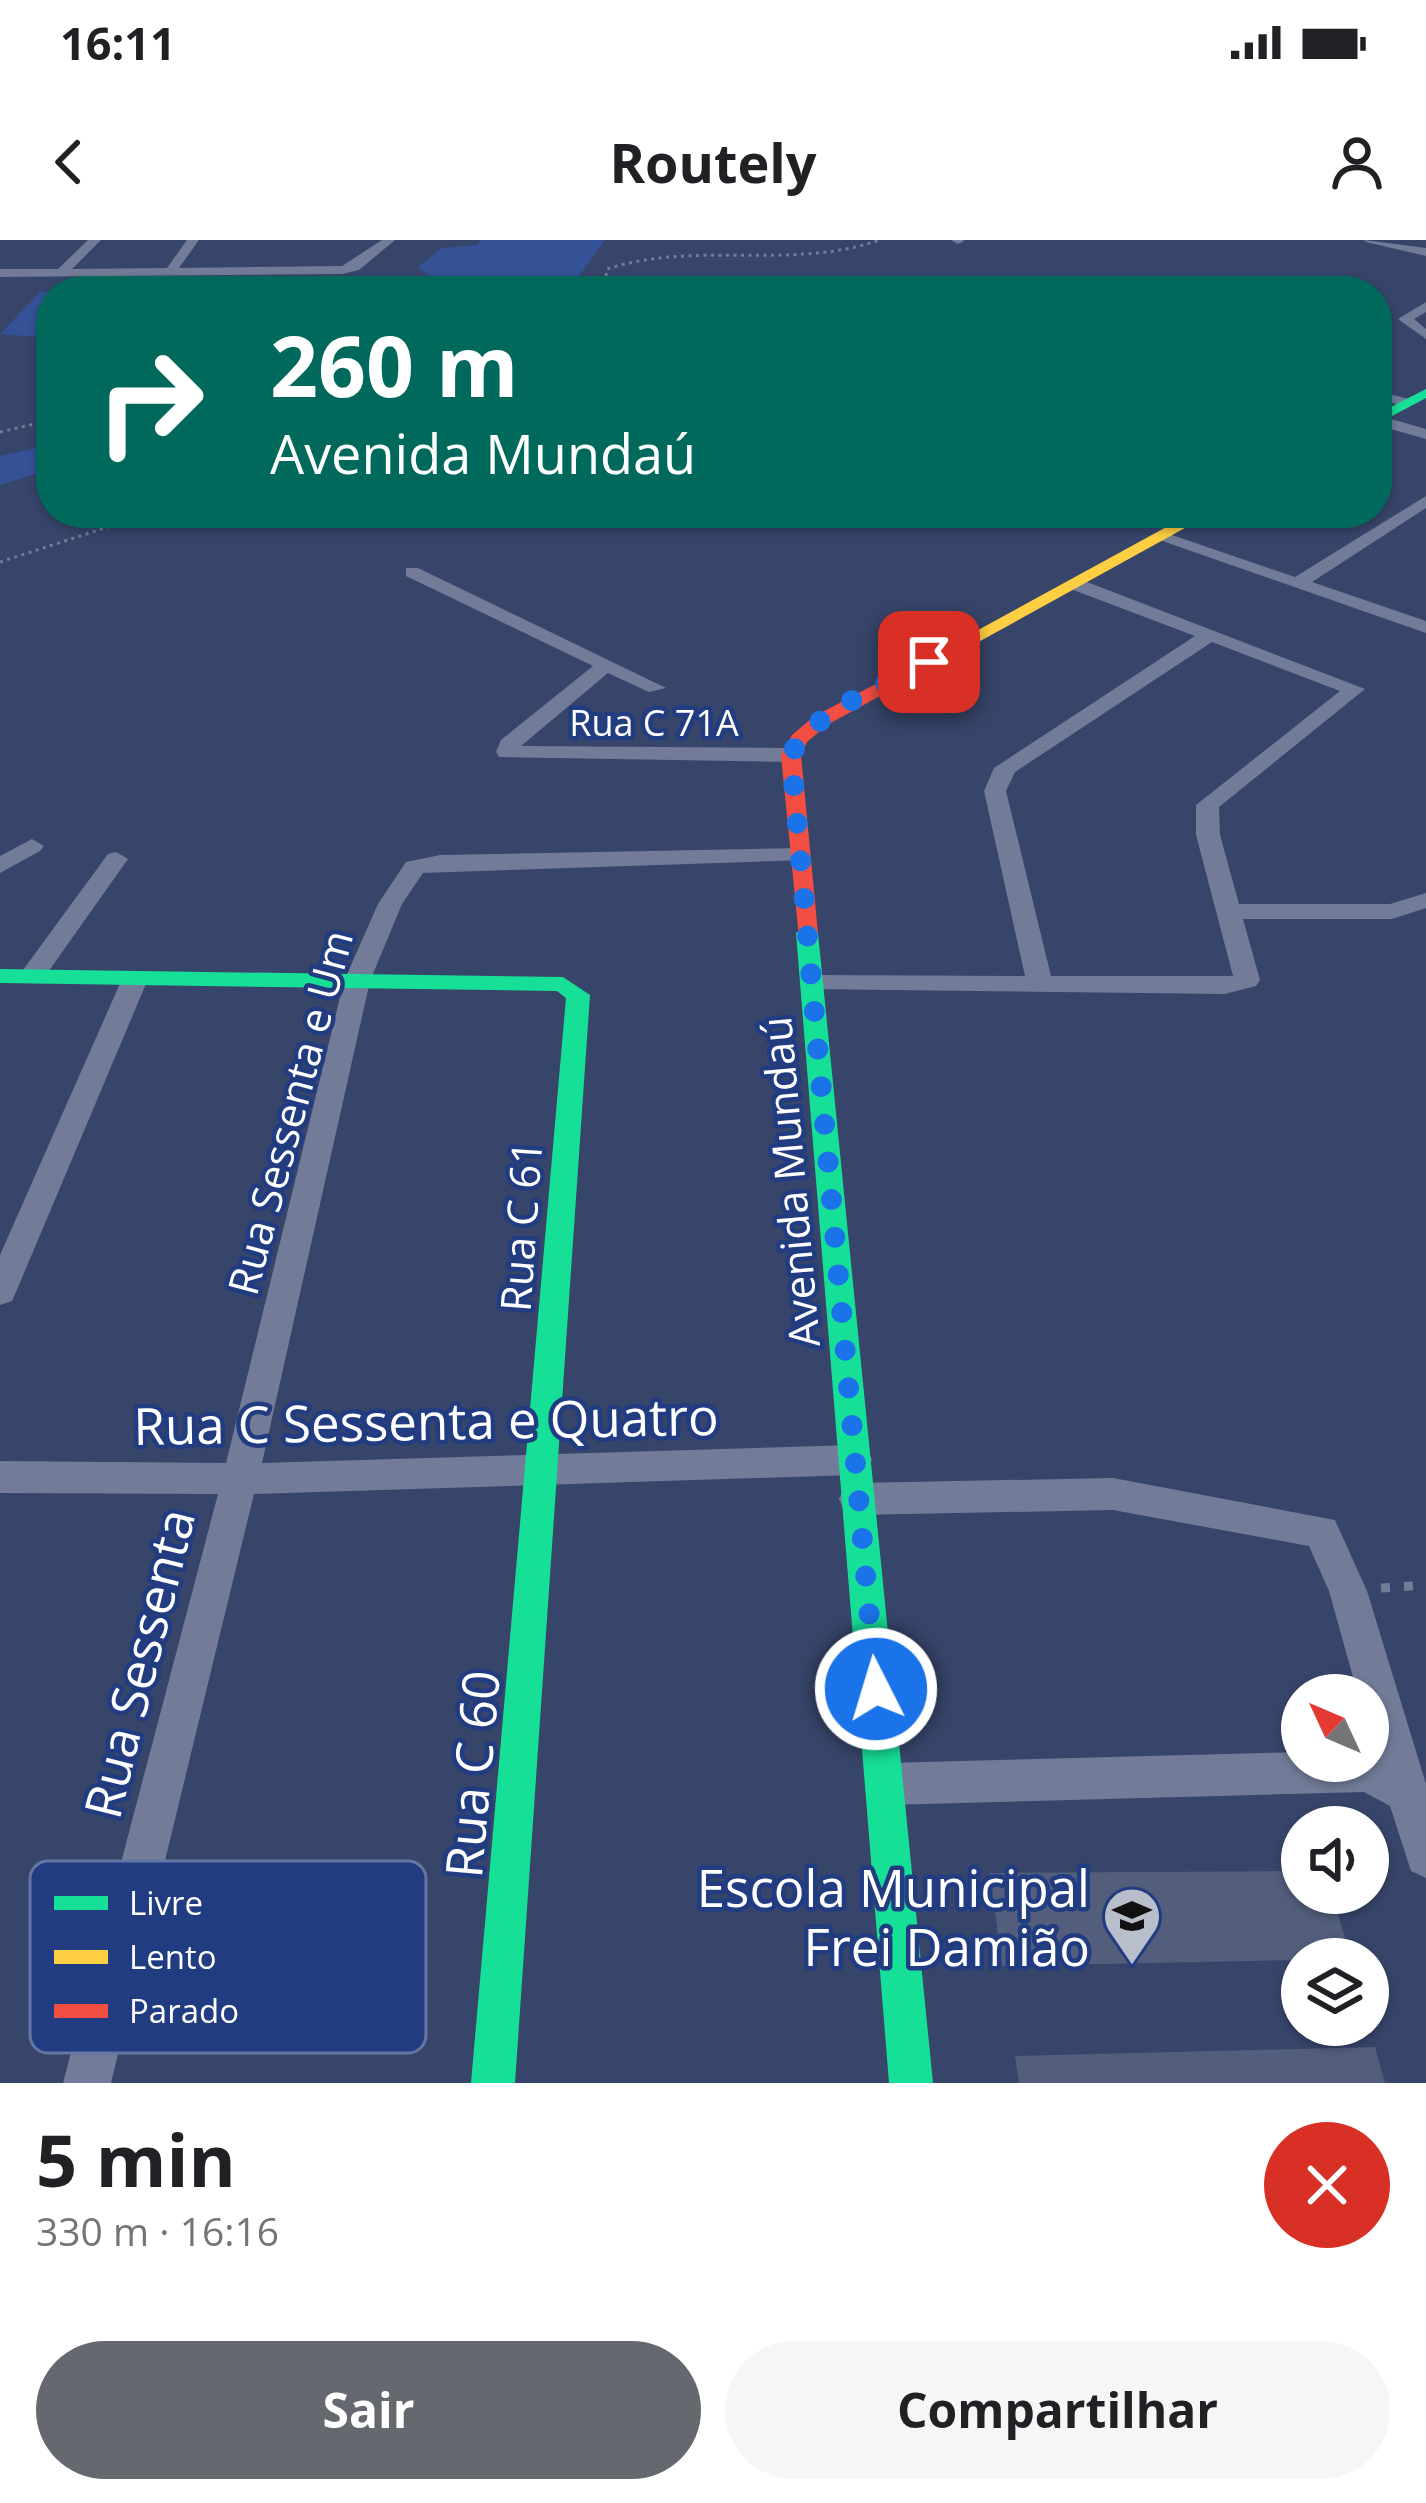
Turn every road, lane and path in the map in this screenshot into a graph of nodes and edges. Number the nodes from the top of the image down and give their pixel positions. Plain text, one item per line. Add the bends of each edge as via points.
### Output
1 (95, 240) edge
2 (193, 240) edge
3 (389, 240) edge
4 (880, 240) edge
5 (1370, 240) edge
6 (737, 246) dead end
7 (1426, 251) edge
8 (646, 252) dead end
9 (61, 272) junction
10 (172, 273) junction
11 (3, 276) edge
12 (270, 276) edge
13 (606, 276) edge
14 (1426, 306) edge
15 (1426, 335) edge
16 (36, 424) edge
17 (1392, 424) edge
18 (0, 432) edge
19 (1426, 434) edge
20 (1426, 501) edge
21 (1392, 523) edge
22 (105, 528) edge
23 (1176, 528) edge
24 (1383, 528) edge
25 (1160, 537) junction
26 (0, 562) edge
27 (412, 572) dead end
28 (1075, 584) junction
29 (1295, 584) junction
30 (1426, 627) edge
31 (1211, 634) junction
32 (607, 664) junction
33 (656, 688) dead end
34 (791, 755) junction
35 (32, 845) dead end
36 (798, 855) junction
37 (116, 859) dead end
38 (0, 866) edge
39 (1426, 900) edge
40 (1228, 912) junction
41 (0, 976) edge
42 (32, 976) junction
43 (135, 979) junction
44 (357, 981) junction
45 (815, 983) junction
46 (1040, 984) junction
47 (0, 1292) edge
48 (854, 1460) junction
49 (544, 1472) junction
50 (0, 1477) edge
51 (240, 1479) junction
52 (857, 1499) junction
53 (886, 1784) junction
54 (1407, 1792) junction
55 (1426, 1856) edge
56 (143, 1861) edge
57 (94, 2053) edge
58 (86, 2083) edge
59 (493, 2083) edge
60 (911, 2083) edge

1 - 9 street
2 - 10 street
3 - 10 street via 352,269
4 - 6 path via 808,255
5 - 7 street
8 - 13 path
9 - 10 street
9 - 11 street
10 - 12 street
14 - 15 street via 1405,319
16 - 18 path
17 - 19 street
20 - 21 street
22 - 26 path
23 - 25 street
24 - 29 street
25 - 28 street
25 - 29 street
27 - 32 street
28 - 31 street
28 - 34 street via 820,721
29 - 30 street
31 - 40 street via 1355,688 1208,805
31 - 46 street via 1005,768 995,791
32 - 33 street
32 - 34 street, Rua C 71A via 507,752
34 - 36 street, Avenida Mundaú
35 - 38 street
36 - 44 street, Rua Sessenta e Um via 416,867 390,904
36 - 45 street, Avenida Mundaú
37 - 42 street
39 - 40 street via 1391,911
40 - 46 street via 1247,980
41 - 42 street
42 - 43 street
43 - 44 street
43 - 47 street
44 - 49 street, Rua C 61 via 574,988 578,995
44 - 51 street, Rua Sessenta e Um
45 - 46 street
45 - 48 street, Avenida Mundaú
48 - 49 street, Rua C Sessenta e Quatro
48 - 52 street, Avenida Mundaú
49 - 51 street, Rua C Sessenta e Quatro
49 - 59 street, Rua C 60
50 - 51 street, Rua C Sessenta e Quatro
51 - 56 street, Rua Sessenta
52 - 53 street, Avenida Mundaú
52 - 54 street via 1113,1494 1322,1532 1348,1591
53 - 54 street via 1368,1771
53 - 60 street, Avenida Mundaú
54 - 55 street
57 - 58 street, Rua Sessenta

